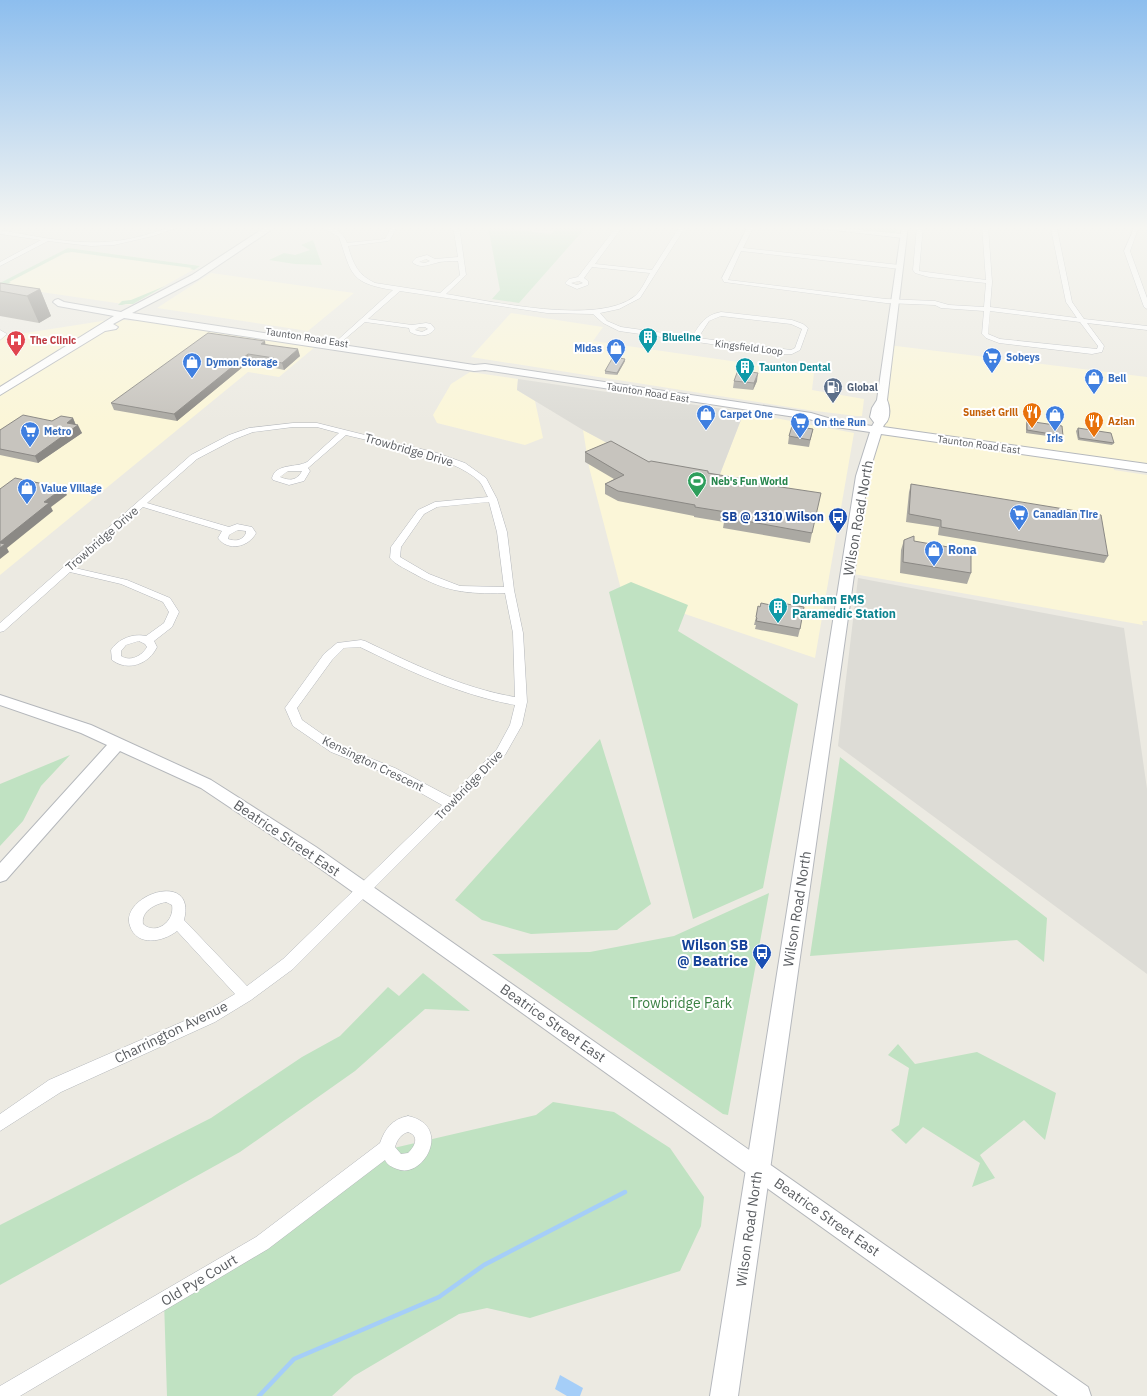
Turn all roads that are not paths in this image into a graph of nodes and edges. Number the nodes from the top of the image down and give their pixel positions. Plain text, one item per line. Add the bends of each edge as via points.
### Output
1 (169, 291) edge
2 (396, 291) edge
3 (405, 291) edge
4 (445, 291) edge
5 (642, 291) edge
6 (806, 291) edge
7 (896, 291) edge
8 (988, 291) edge
9 (1067, 291) edge
10 (1141, 291) edge
11 (440, 296) junction
12 (54, 301) dead end
13 (895, 301) junction
14 (1147, 307) edge
15 (987, 309) junction
16 (595, 312) junction
17 (131, 313) junction
18 (363, 320) junction
19 (1081, 320) junction
20 (413, 328) dead end
21 (1147, 328) edge
22 (0, 332) edge
23 (0, 338) edge
24 (694, 340) junction
25 (335, 344) junction
26 (0, 392) edge
27 (878, 427) junction
28 (344, 432) junction
29 (1147, 462) edge
30 (303, 468) dead end
31 (1147, 468) edge
32 (493, 499) junction
33 (142, 504) junction
34 (228, 530) dead end
35 (68, 569) junction
36 (509, 590) junction
37 (0, 629) edge
38 (148, 640) dead end
39 (0, 700) edge
40 (521, 702) junction
41 (118, 743) junction
42 (451, 804) junction
43 (0, 875) edge
44 (364, 890) junction
45 (177, 922) dead end
46 (246, 995) junction
47 (0, 1123) edge
48 (387, 1148) dead end
49 (758, 1168) junction
50 (2, 1396) edge
51 (724, 1396) edge
52 (1079, 1396) edge

1 - 17 main road via 163,298
2 - 18 street
3 - 11 street
4 - 11 street
5 - 16 street via 638,298 629,303
6 - 13 street
7 - 13 street, Wilson Road North
8 - 15 street
9 - 19 street via 1069,302
10 - 14 street
11 - 16 street via 547,311
12 - 17 main road, Taunton Road East
13 - 15 street via 906,304
13 - 27 street, Wilson Road North via 882,400 886,407 884,418
15 - 19 street
15 - 19 street via 985,334 988,337 999,341 1100,351 1101,346
16 - 24 street via 605,322 619,329
17 - 25 main road, Taunton Road East
17 - 26 main road via 113,327 102,329
18 - 20 street
18 - 25 street
19 - 21 street
22 - 23 street via 4,334
24 - 24 street, Kingsfield Loop via 792,352 798,349 805,328 792,322 711,315
25 - 27 main road, Taunton Road East via 474,368 811,416 828,422
27 - 29 main road, Taunton Road East
27 - 31 main road, Taunton Road East
27 - 49 main road, Wilson Road North via 862,476
28 - 30 street
28 - 32 street, Trowbridge Drive via 434,455 462,465 483,480
28 - 33 street, Trowbridge Drive via 317,425 293,424 252,430 232,437 194,457
32 - 36 street, Trowbridge Drive via 502,532
32 - 36 street via 435,505 421,512 396,547 395,558 441,583 460,589
33 - 34 street
33 - 35 street, Trowbridge Drive
35 - 37 street, Trowbridge Drive
35 - 38 street via 124,582 167,600 174,612 168,625
36 - 40 street, Trowbridge Drive via 518,633
39 - 41 street, Beatrice Street East via 54,717
40 - 42 street, Trowbridge Drive via 516,725 502,752
40 - 42 street, Kensington Crescent via 498,698 425,674 361,643 341,645 291,708 296,723 335,748 391,771
41 - 43 street
41 - 44 street, Beatrice Street East via 206,784
42 - 44 street, Trowbridge Drive
44 - 46 street, Charrington Avenue via 288,964
44 - 49 street, Beatrice Street East
45 - 46 street
46 - 47 street, Charrington Avenue via 210,1017 55,1086
48 - 50 street, Old Pye Court via 262,1243
49 - 51 main road, Wilson Road North
49 - 52 street, Beatrice Street East

